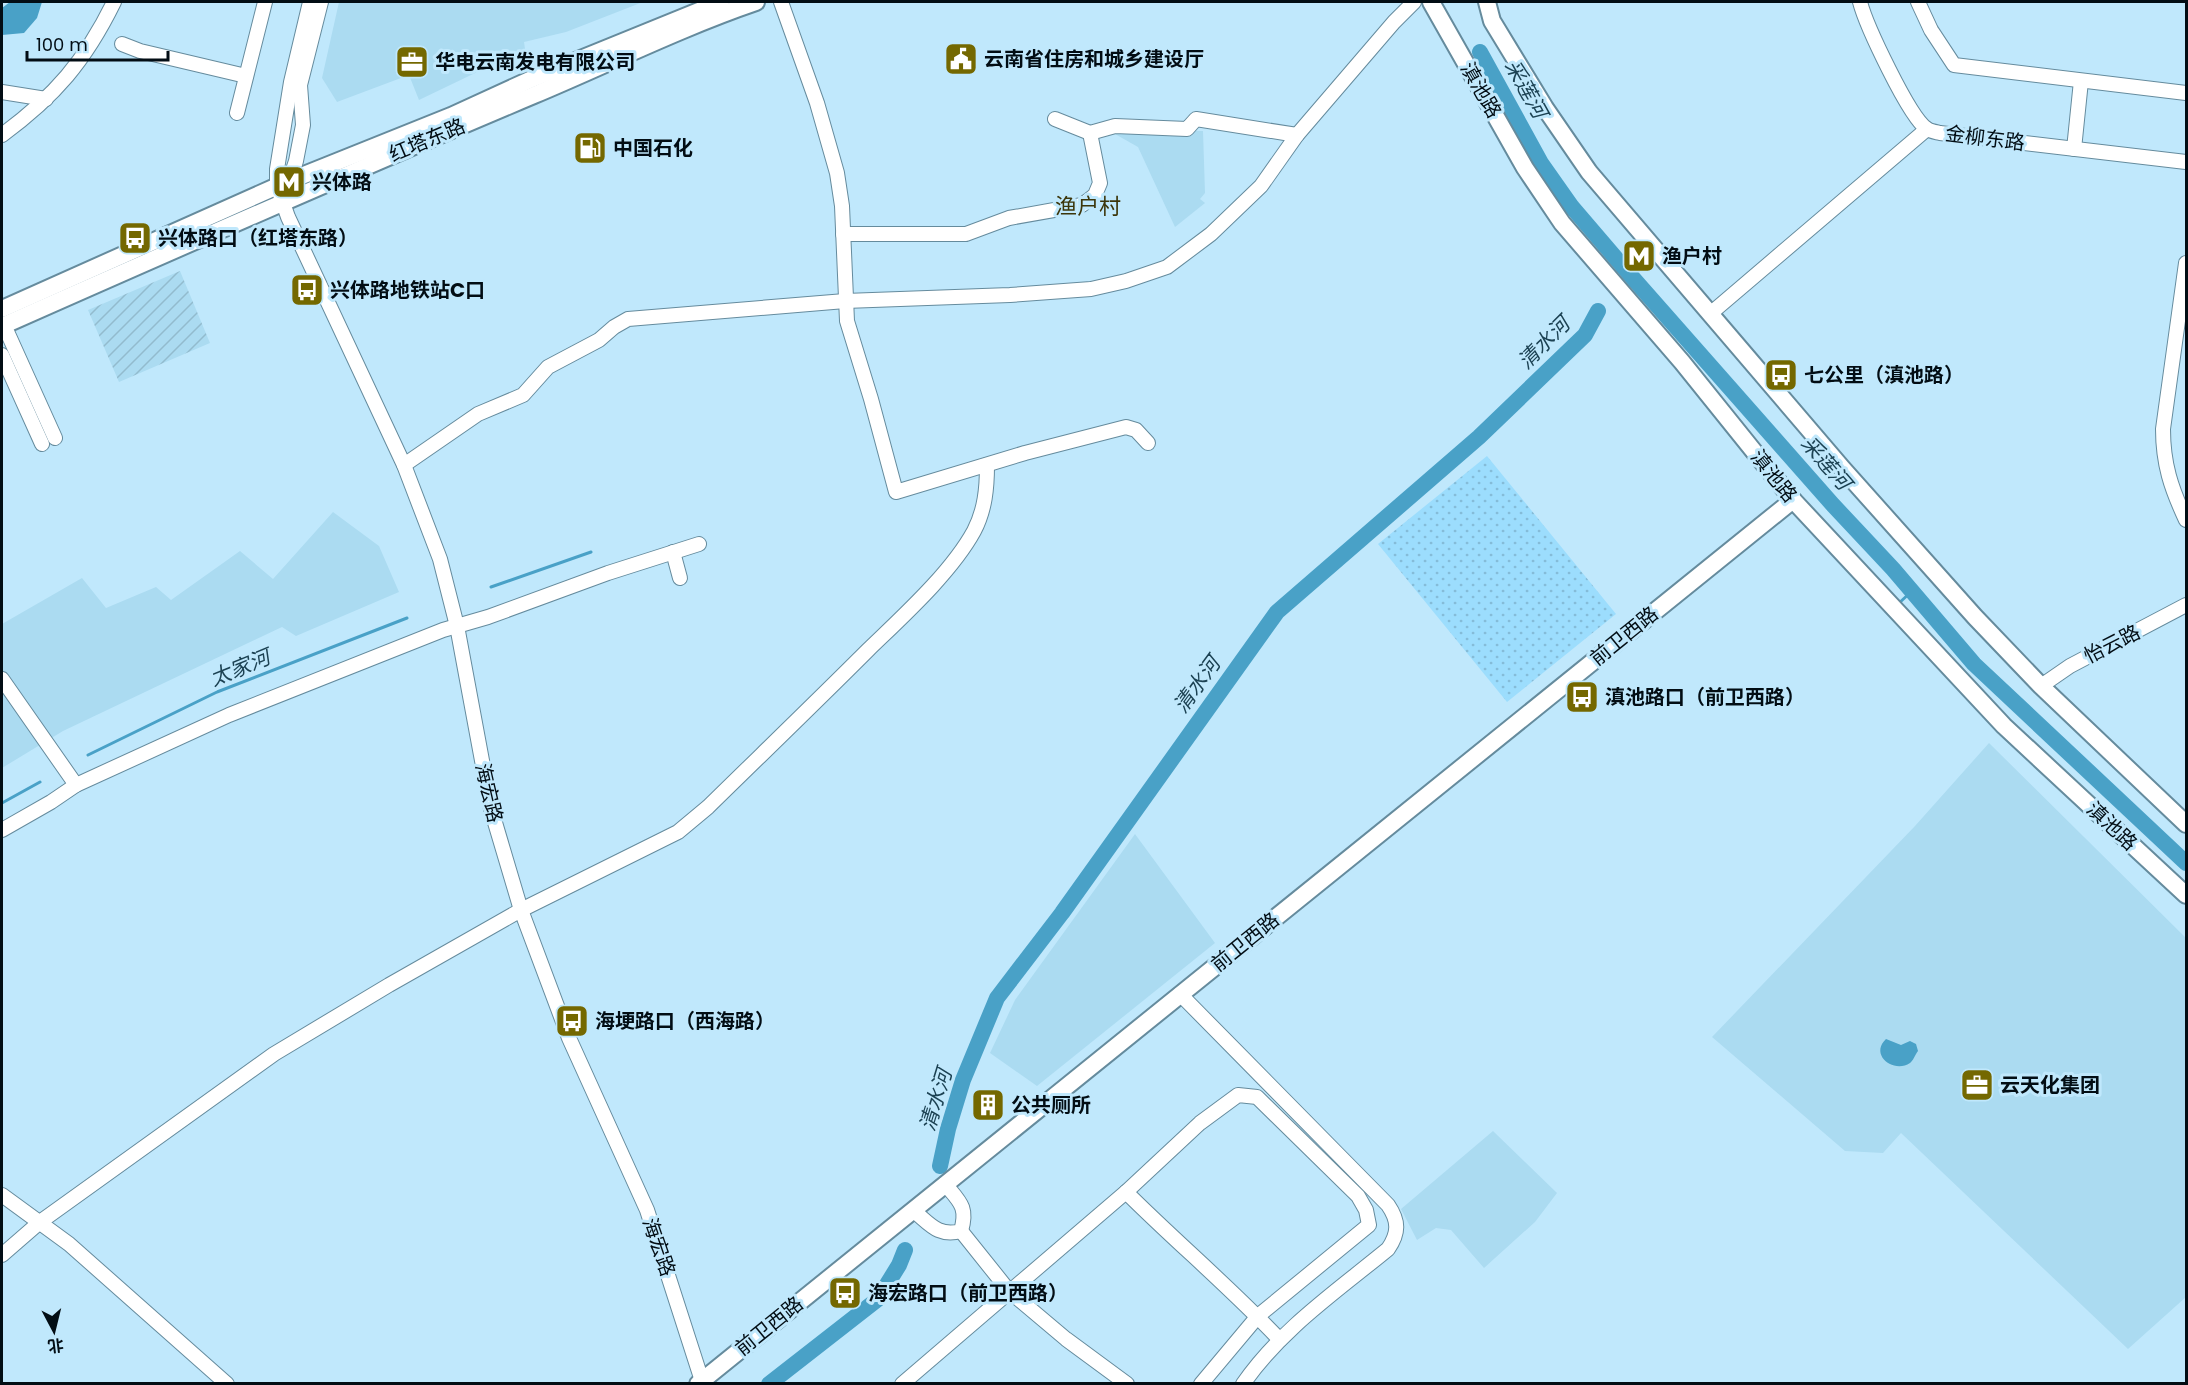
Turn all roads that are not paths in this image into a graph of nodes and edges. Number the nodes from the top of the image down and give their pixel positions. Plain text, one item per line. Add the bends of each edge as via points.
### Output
1 (114, 2) edge
2 (265, 2) edge
3 (310, 2) edge
4 (321, 2) edge
5 (721, 2) edge
6 (756, 2) edge
7 (781, 2) edge
8 (1414, 2) edge
9 (1431, 2) edge
10 (1487, 2) edge
11 (1860, 2) edge
12 (1918, 2) edge
13 (122, 44) dead end
14 (246, 76) junction
15 (2081, 81) junction
16 (2, 92) edge
17 (2187, 93) edge
18 (46, 99) junction
19 (237, 113) dead end
20 (1055, 120) dead end
21 (1927, 129) junction
22 (1090, 133) junction
23 (2, 135) edge
24 (1297, 135) junction
25 (2074, 149) junction
26 (2187, 162) edge
27 (283, 190) junction
28 (843, 234) junction
29 (2187, 263) edge
30 (845, 301) junction
31 (1710, 314) junction
32 (2, 320) edge
33 (2, 355) edge
34 (55, 438) dead end
35 (1148, 443) dead end
36 (42, 444) dead end
37 (404, 465) junction
38 (987, 465) junction
39 (1796, 503) junction
40 (2187, 520) edge
41 (699, 544) dead end
42 (673, 552) junction
43 (680, 578) dead end
44 (2187, 605) edge
45 (458, 626) junction
46 (2, 679) edge
47 (2041, 686) junction
48 (76, 785) junction
49 (2187, 824) edge
50 (2, 830) edge
51 (2187, 895) edge
52 (521, 910) junction
53 (1183, 998) junction
54 (948, 1188) junction
55 (1126, 1192) junction
56 (2, 1195) edge
57 (918, 1214) junction
58 (40, 1222) junction
59 (961, 1231) junction
60 (2, 1255) edge
61 (1009, 1292) junction
62 (1258, 1316) junction
63 (1280, 1340) junction
64 (227, 1383) edge
65 (704, 1383) edge
66 (902, 1383) edge
67 (1127, 1383) edge
68 (1201, 1383) edge
69 (1243, 1383) edge

1 - 18 street via 76,67
2 - 14 street
3 - 27 street via 291,82 277,169
4 - 27 street via 300,85 303,125 296,161
5 - 27 main road, 红塔东路 via 542,75
6 - 27 main road, 红塔东路
7 - 28 street via 837,173
8 - 24 street
9 - 39 main road, 滇池路 via 1525,168 1562,223
10 - 31 main road via 1492,21 1589,172
11 - 21 street, 金柳东路 via 1877,46 1914,114
12 - 15 street via 1954,65
13 - 14 street
14 - 19 street
15 - 17 street
15 - 25 street
16 - 18 street
18 - 23 street
20 - 22 street
21 - 25 street, 金柳东路
21 - 31 street
22 - 24 street via 1115,126 1186,129 1196,119
22 - 28 street via 1100,183 1095,195 1082,205 1010,218 966,234
24 - 30 street via 1261,186 1211,234 1167,267 1091,288
25 - 26 street, 金柳东路
27 - 32 main road, 红塔东路
27 - 37 street, 海宏路 via 288,217
28 - 30 street
29 - 40 street via 2163,429 2169,482
30 - 37 street via 628,319 599,340 548,367 523,394 478,414
30 - 38 street via 847,321 896,492
31 - 47 main road via 1858,486
32 - 34 street
33 - 36 street
35 - 38 street via 1136,430 1126,427
37 - 45 street, 海宏路 via 440,559
38 - 52 street via 980,518 943,573 708,807 678,832
39 - 51 main road, 滇池路 via 2004,726
39 - 53 main road, 前卫西路
41 - 42 street
42 - 43 street
42 - 45 street
44 - 47 street, 怡云路 via 2070,666
45 - 48 street via 230,715
45 - 52 street, 海宏路 via 491,809
46 - 48 street
47 - 49 main road
48 - 50 street
52 - 58 street via 274,1054
52 - 65 street, 海宏路 via 569,1038 647,1210
53 - 54 main road, 前卫西路
53 - 63 street via 1395,1216 1395,1240 1388,1249
54 - 57 main road, 前卫西路
54 - 59 street via 962,1204 965,1218
55 - 61 street
55 - 62 street
55 - 62 street via 1200,1123 1238,1095 1257,1097 1358,1196 1369,1225
56 - 58 street
57 - 59 street via 939,1232
57 - 65 main road, 前卫西路
58 - 60 street
58 - 64 street
59 - 61 street
61 - 66 street
61 - 67 street
62 - 63 street
62 - 68 street
63 - 69 street

